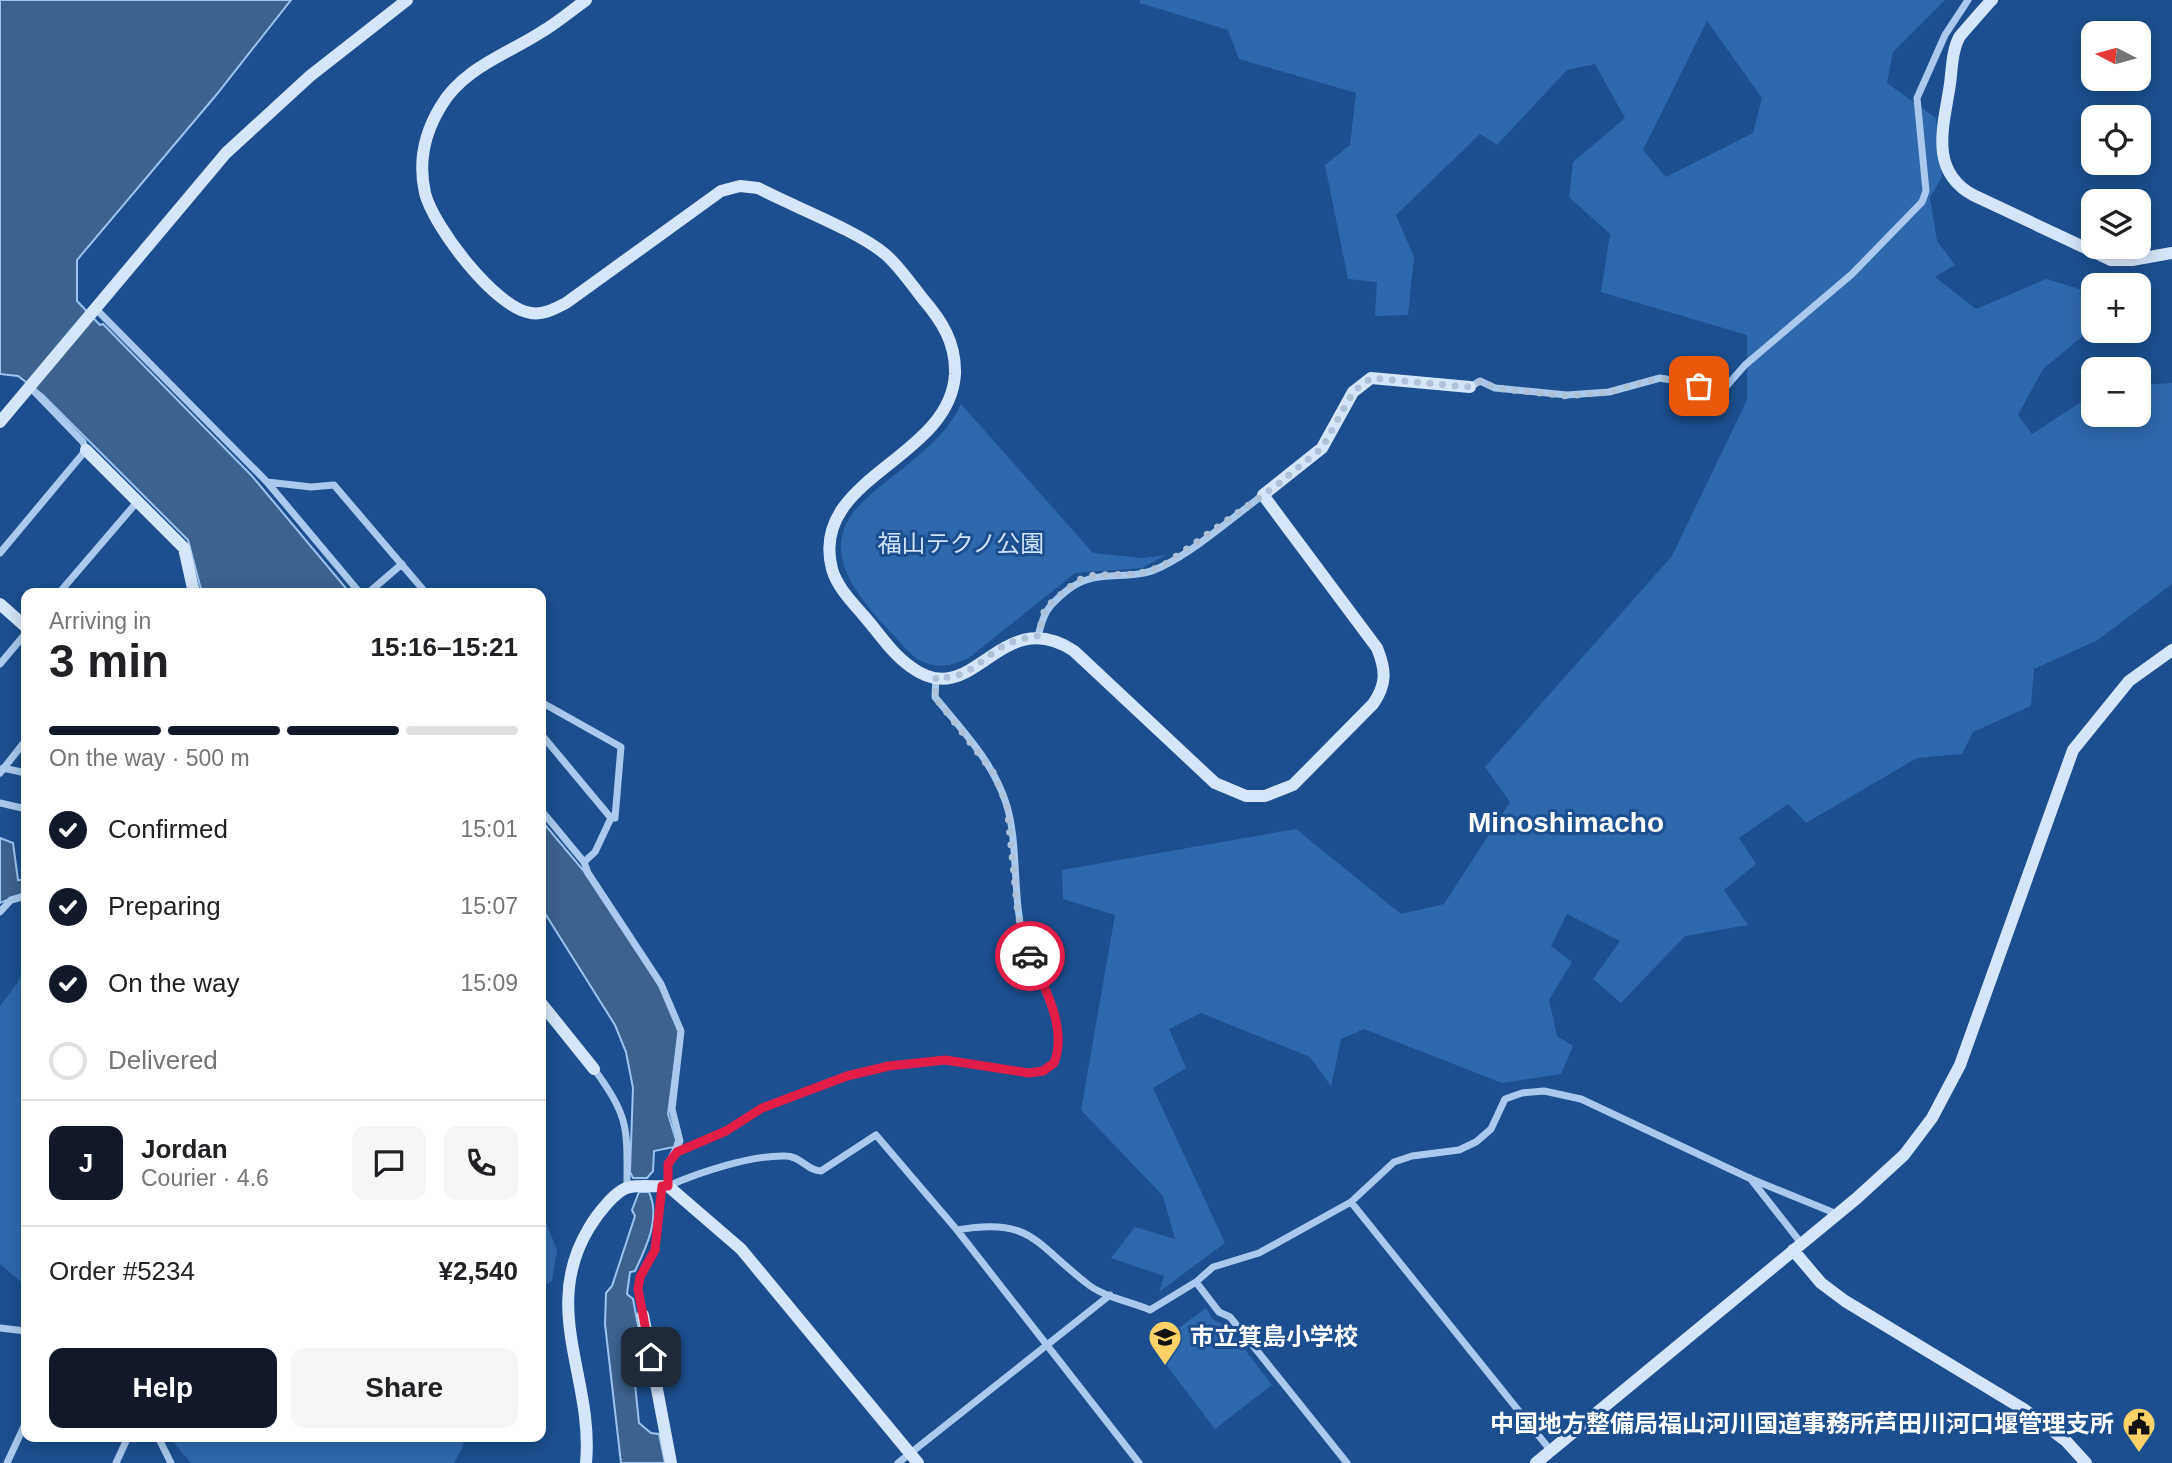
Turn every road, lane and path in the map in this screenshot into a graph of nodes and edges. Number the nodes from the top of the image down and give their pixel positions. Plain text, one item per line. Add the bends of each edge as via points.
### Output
1 (407, 0) edge
2 (586, 0) edge
3 (1968, 0) edge
4 (1992, 0) edge
5 (1948, 29) junction
6 (1960, 36) junction
7 (2172, 253) edge
8 (94, 311) junction
9 (30, 386) junction
10 (1470, 387) joint
11 (0, 422) edge
12 (86, 450) junction
13 (267, 481) junction
14 (1264, 495) junction
15 (137, 502) junction
16 (0, 553) edge
17 (402, 564) junction
18 (64, 588) edge
19 (193, 588) edge
20 (356, 588) edge
21 (374, 588) edge
22 (422, 588) edge
23 (0, 604) edge
24 (21, 625) edge
25 (1038, 636) junction
26 (21, 637) edge
27 (2172, 650) edge
28 (0, 664) edge
29 (936, 677) junction
30 (546, 705) edge
31 (546, 740) edge
32 (21, 746) edge
33 (1, 769) edge
34 (21, 772) edge
35 (0, 803) edge
36 (21, 807) edge
37 (546, 816) edge
38 (611, 818) junction
39 (584, 862) junction
40 (21, 897) edge
41 (0, 912) edge
42 (546, 1009) edge
43 (594, 1069) joint
44 (677, 1152) junction
45 (1749, 1178) junction
46 (665, 1186) junction
47 (627, 1187) junction
48 (1351, 1202) junction
49 (1837, 1214) junction
50 (957, 1230) junction
51 (1797, 1246) junction
52 (1196, 1282) junction
53 (1110, 1295) junction
54 (643, 1315) joint
55 (0, 1328) edge
56 (21, 1330) edge
57 (1046, 1346) junction
58 (21, 1433) edge
59 (126, 1442) edge
60 (160, 1442) edge
61 (1551, 1451) junction
62 (914, 1458) edge
63 (7, 1463) edge
64 (116, 1463) edge
65 (171, 1463) edge
66 (586, 1463) edge
67 (671, 1463) edge
68 (898, 1463) edge
69 (1139, 1463) edge
70 (1347, 1463) edge
71 (1536, 1463) edge
72 (2086, 1463) edge

1 - 8 street via 310,76 226,153
2 - 29 street via 464,77 441,105 425,140 422,166 435,219 448,240 504,300 529,313 544,313 566,303 721,191 740,186 758,188 886,255 938,316 952,343 954,388 933,428 844,506 832,528 832,570 843,592 899,657 913,669
3 - 5 street
4 - 6 street
5 - 6 street
5 - 10 street via 1917,98 1926,191 1922,202 1852,275 1745,365 1724,389 1660,378 1609,392 1567,396 1495,388 1480,381
6 - 7 street via 1942,133 1949,174 1961,188 2111,260
8 - 9 street
8 - 13 street
9 - 11 street
9 - 12 street
10 - 14 street via 1371,378 1353,392 1322,448
12 - 15 street
12 - 16 street
13 - 17 street via 334,485
13 - 20 street
14 - 25 street via 1161,567 1078,580 1045,608
14 - 25 street via 1377,648 1385,666 1383,690 1373,704 1293,785 1265,796 1246,796 1215,783 1074,651 1058,640
15 - 18 street
15 - 19 street via 184,548
17 - 21 street
17 - 22 street
23 - 24 street
25 - 29 street via 1001,648 961,676
26 - 28 street
27 - 49 street via 2129,681 2073,751 1960,1065 1932,1118 1904,1155
29 - 44 street via 935,697 993,772 1007,805 1018,916 1059,1037 1054,1063 1029,1073 945,1060 889,1066 847,1076 762,1108 726,1131
30 - 38 street via 621,747 615,818
31 - 38 street
32 - 33 street
33 - 34 street
35 - 36 street
37 - 39 street
38 - 39 street via 595,852
39 - 44 street via 661,984 679,1023 680,1057 672,1109 680,1141
40 - 41 street via 11,900
42 - 43 street
43 - 47 street via 615,1097 627,1127
44 - 46 street via 668,1164
45 - 48 street via 1581,1099 1544,1091 1505,1099 1490,1129 1459,1150 1394,1162
45 - 49 street
45 - 51 street
46 - 47 street
46 - 50 street via 776,1157 792,1157 821,1171 876,1135
46 - 54 street via 655,1250 640,1277
46 - 62 street via 741,1249
47 - 66 street via 593,1221 570,1272 569,1335 587,1428
48 - 52 street via 1259,1253 1213,1267
48 - 61 street
49 - 51 street
50 - 53 street via 1018,1229 1040,1242 1086,1284
50 - 57 street
51 - 61 street
51 - 72 street via 1821,1283 2025,1410
52 - 53 street via 1150,1310
52 - 70 street via 1219,1312 1230,1317
53 - 57 street
54 - 67 street
55 - 56 street
57 - 62 street
57 - 69 street
58 - 63 street
59 - 64 street
60 - 65 street
61 - 71 street
62 - 68 street

